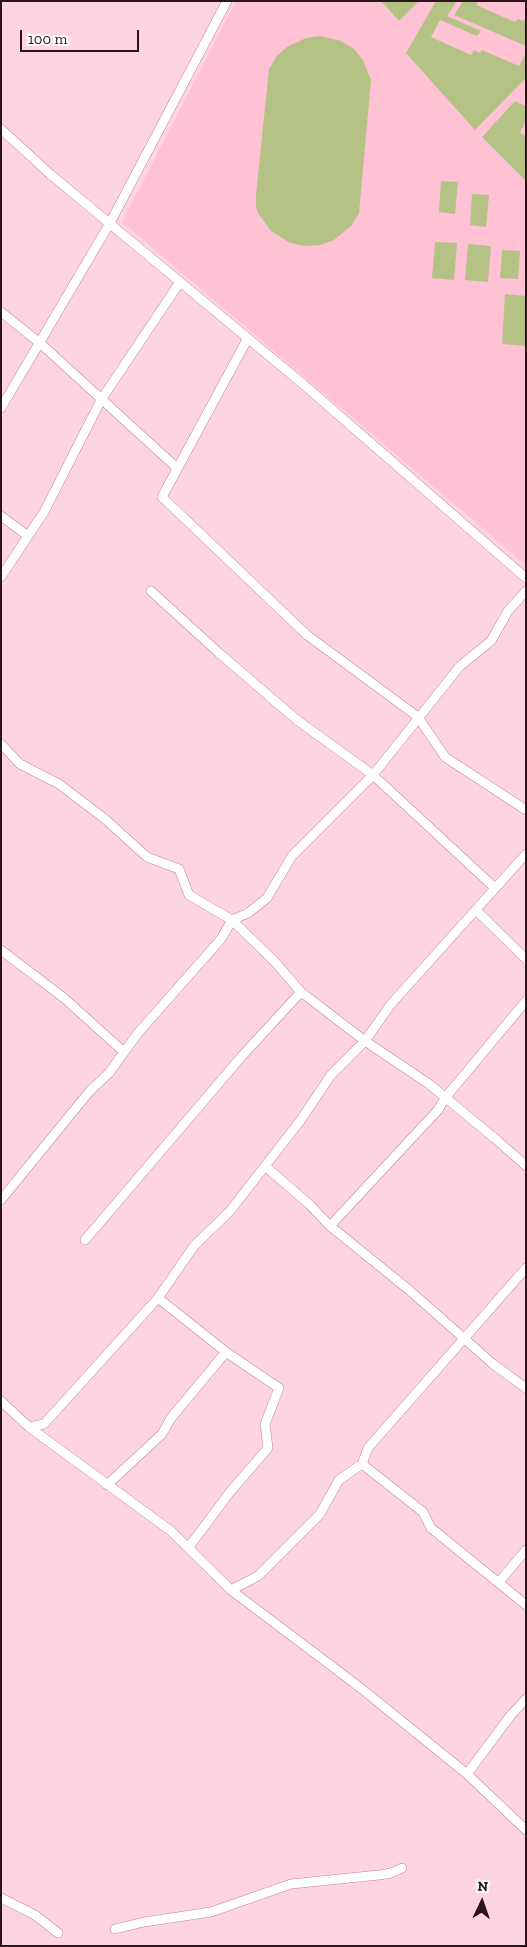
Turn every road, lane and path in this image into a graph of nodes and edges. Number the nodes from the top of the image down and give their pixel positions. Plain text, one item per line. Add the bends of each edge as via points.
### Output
1 (225, 2) edge
2 (1, 129) edge
3 (110, 223) junction
4 (180, 282) junction
5 (1, 312) edge
6 (248, 338) junction
7 (40, 344) junction
8 (101, 400) junction
9 (1, 408) edge
10 (177, 468) junction
11 (1, 516) edge
12 (28, 536) junction
13 (1, 577) edge
14 (526, 578) edge
15 (151, 591) dead end
16 (526, 591) edge
17 (418, 717) junction
18 (1, 744) edge
19 (372, 775) junction
20 (526, 810) edge
21 (526, 854) edge
22 (495, 888) junction
23 (476, 910) junction
24 (232, 920) junction
25 (1, 950) edge
26 (526, 959) edge
27 (301, 992) junction
28 (526, 1001) edge
29 (365, 1041) junction
30 (124, 1052) junction
31 (445, 1098) junction
32 (265, 1166) junction
33 (526, 1166) edge
34 (1, 1200) edge
35 (330, 1226) junction
36 (86, 1240) dead end
37 (526, 1268) edge
38 (158, 1298) junction
39 (465, 1337) junction
40 (226, 1352) junction
41 (526, 1388) edge
42 (1, 1401) edge
43 (29, 1427) junction
44 (362, 1464) junction
45 (107, 1485) junction
46 (189, 1548) junction
47 (526, 1550) edge
48 (499, 1582) junction
49 (231, 1590) junction
50 (526, 1605) edge
51 (526, 1699) edge
52 (467, 1774) junction
53 (526, 1830) edge
54 (402, 1868) dead end
55 (1, 1898) edge
56 (115, 1929) dead end
57 (58, 1933) dead end

1 - 3 street
2 - 3 street
3 - 4 street
3 - 7 street
4 - 6 street
4 - 8 street
5 - 7 street
6 - 10 street
6 - 14 street
7 - 8 street
7 - 9 street
8 - 10 street
8 - 12 street via 44,512
10 - 17 street via 162,497 306,635
11 - 12 street
12 - 13 street
15 - 19 street via 297,720
16 - 17 street via 508,611 491,641 460,666
17 - 19 street
17 - 20 street via 445,757
18 - 24 street via 20,764 59,784 105,819 147,857 179,869 189,896
19 - 22 street
19 - 24 street via 292,856 267,898 248,913
21 - 22 street
22 - 23 street
23 - 26 street
23 - 29 street via 391,1004
24 - 27 street
24 - 30 street via 221,939
25 - 30 street via 64,998
27 - 29 street
27 - 36 street via 242,1056
28 - 31 street
29 - 31 street
29 - 32 street via 331,1075
30 - 34 street
31 - 33 street
31 - 35 street via 438,1110
32 - 35 street
32 - 38 street via 230,1211 194,1246
35 - 39 street
37 - 39 street
38 - 40 street
38 - 43 street via 44,1424
39 - 41 street via 493,1364
39 - 44 street via 368,1448
40 - 45 street via 171,1418 162,1434
40 - 46 street via 279,1388 265,1424 268,1448 230,1492
42 - 43 street
43 - 45 street
44 - 48 street via 423,1512 431,1528
44 - 49 street via 339,1480 320,1514 258,1576
45 - 46 street via 171,1531
46 - 49 street
47 - 48 street
48 - 50 street
49 - 52 street
51 - 52 street
52 - 53 street
54 - 56 street via 379,1876 291,1884 210,1912
55 - 57 street via 35,1915

